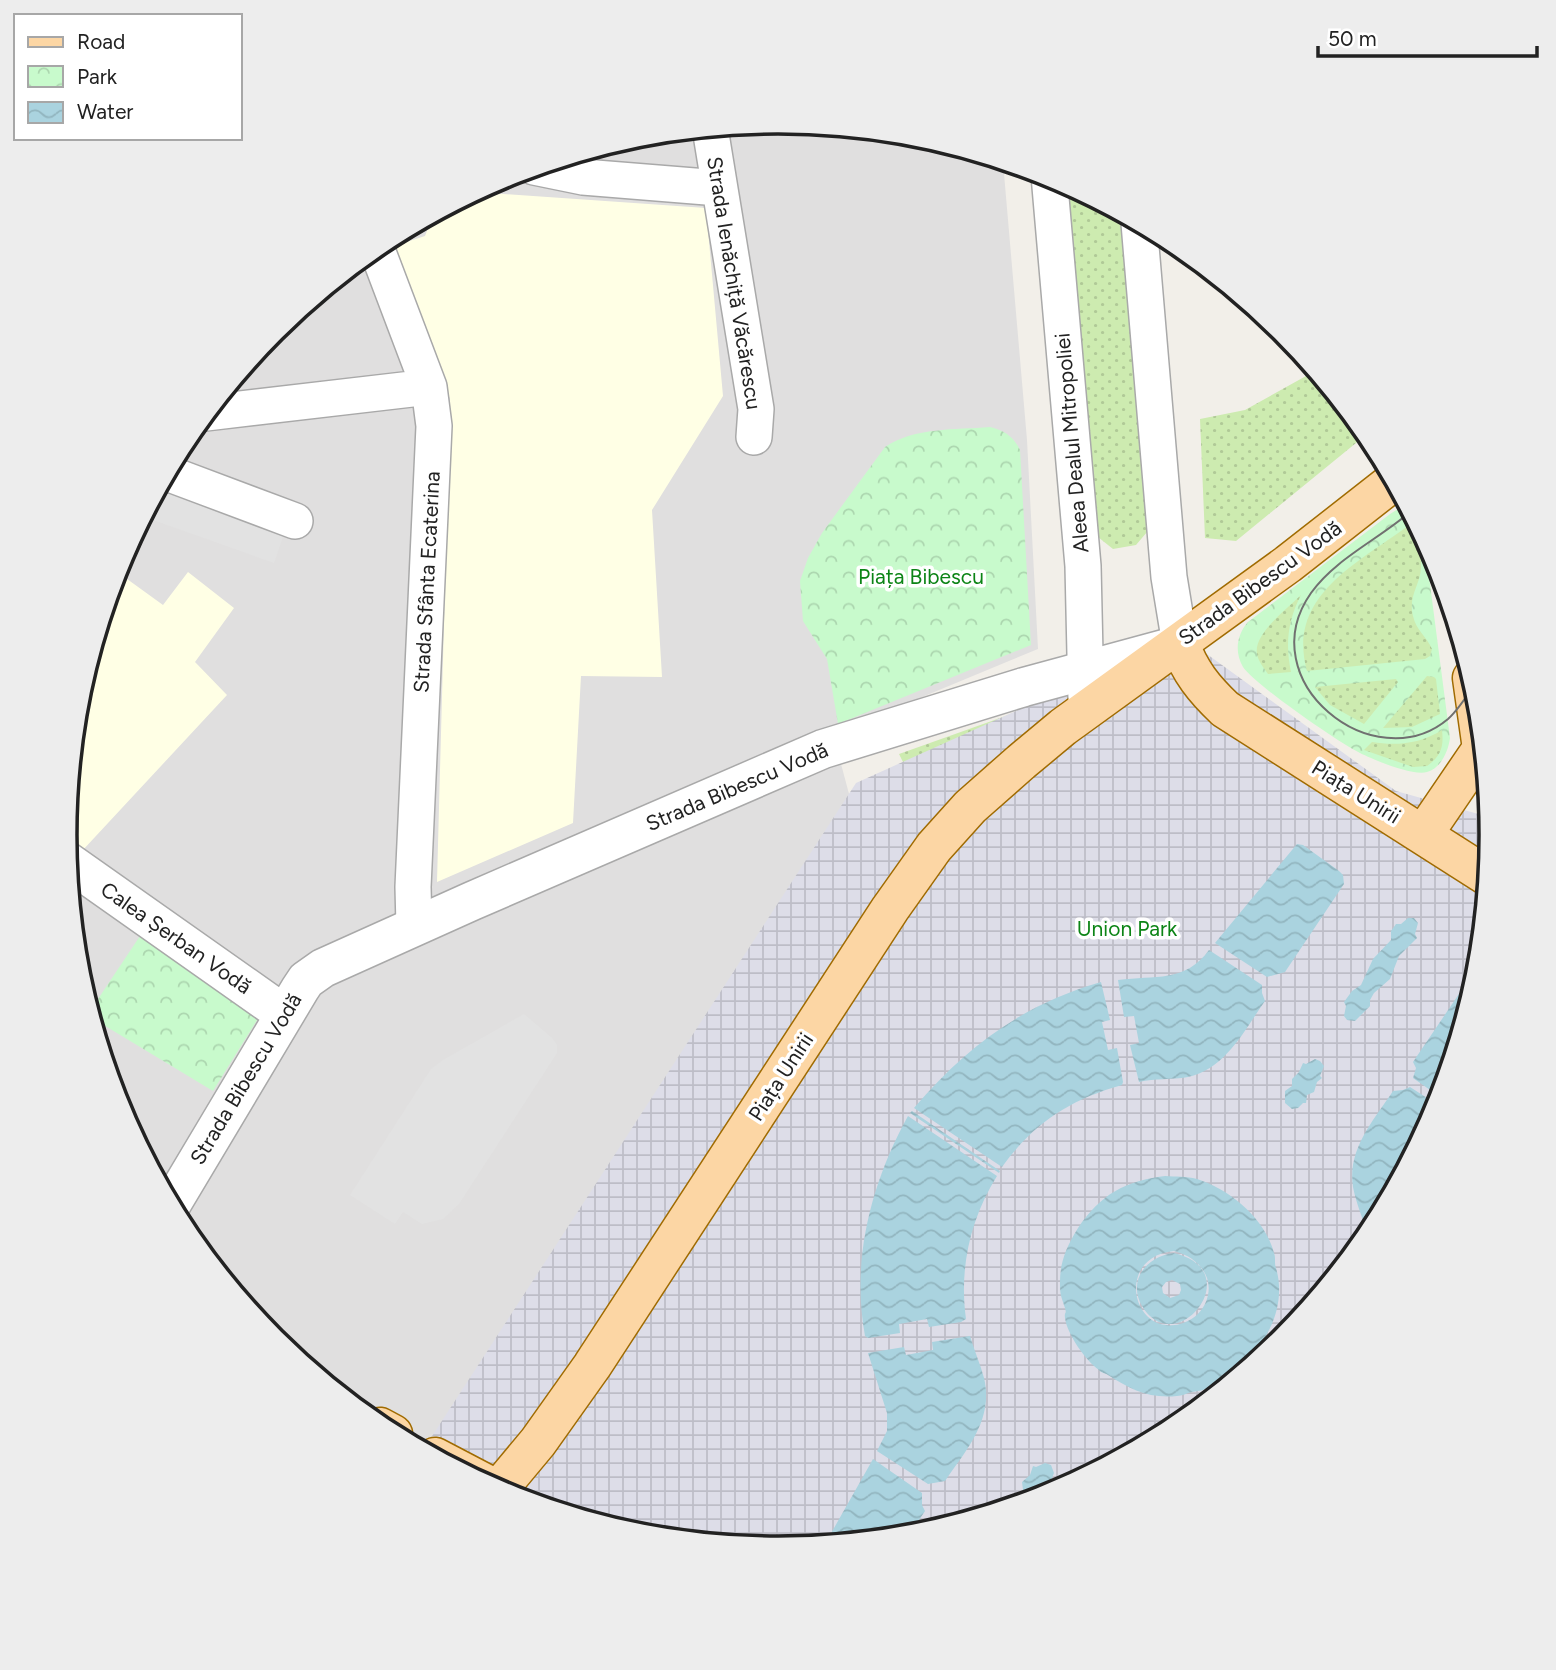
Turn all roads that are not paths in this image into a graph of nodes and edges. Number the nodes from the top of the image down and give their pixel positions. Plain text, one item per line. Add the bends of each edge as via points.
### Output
1 (711, 138) edge
2 (553, 171) edge
3 (719, 188) junction
4 (1050, 189) edge
5 (1140, 235) edge
6 (380, 258) edge
7 (429, 387) junction
8 (219, 412) edge
9 (754, 437) dead end
10 (176, 476) edge
11 (1386, 487) edge
12 (295, 521) dead end
13 (1180, 644) junction
14 (1091, 693) junction
15 (1225, 709) junction
16 (1474, 759) edge
17 (1423, 835) junction
18 (1477, 870) edge
19 (79, 873) edge
20 (414, 926) junction
21 (284, 1014) junction
22 (177, 1195) edge
23 (506, 1481) edge

1 - 3 street, Strada Ienăchiță Văcărescu
2 - 3 street
3 - 9 street, Strada Ienăchiță Văcărescu via 756,409
4 - 14 street, Aleea Dealul Mitropoliei
5 - 13 street via 1169,577
6 - 7 street, Strada Sfânta Ecaterina
7 - 8 street
7 - 20 street, Strada Sfânta Ecaterina via 434,426 412,887
10 - 12 street
11 - 13 main road, Strada Bibescu Vodă
13 - 14 main road, Piața Unirii
13 - 15 main road, Piața Unirii via 1187,666
14 - 15 main road, Piața Unirii via 1180,682
14 - 20 street, Strada Bibescu Vodă via 823,749
14 - 23 main road, Piața Unirii via 934,847 592,1366
15 - 17 main road, Piața Unirii
16 - 17 main road
17 - 18 main road, Piața Unirii
19 - 21 street, Calea Șerban Vodă
20 - 21 street, Strada Bibescu Vodă via 315,973
21 - 22 street, Strada Bibescu Vodă

